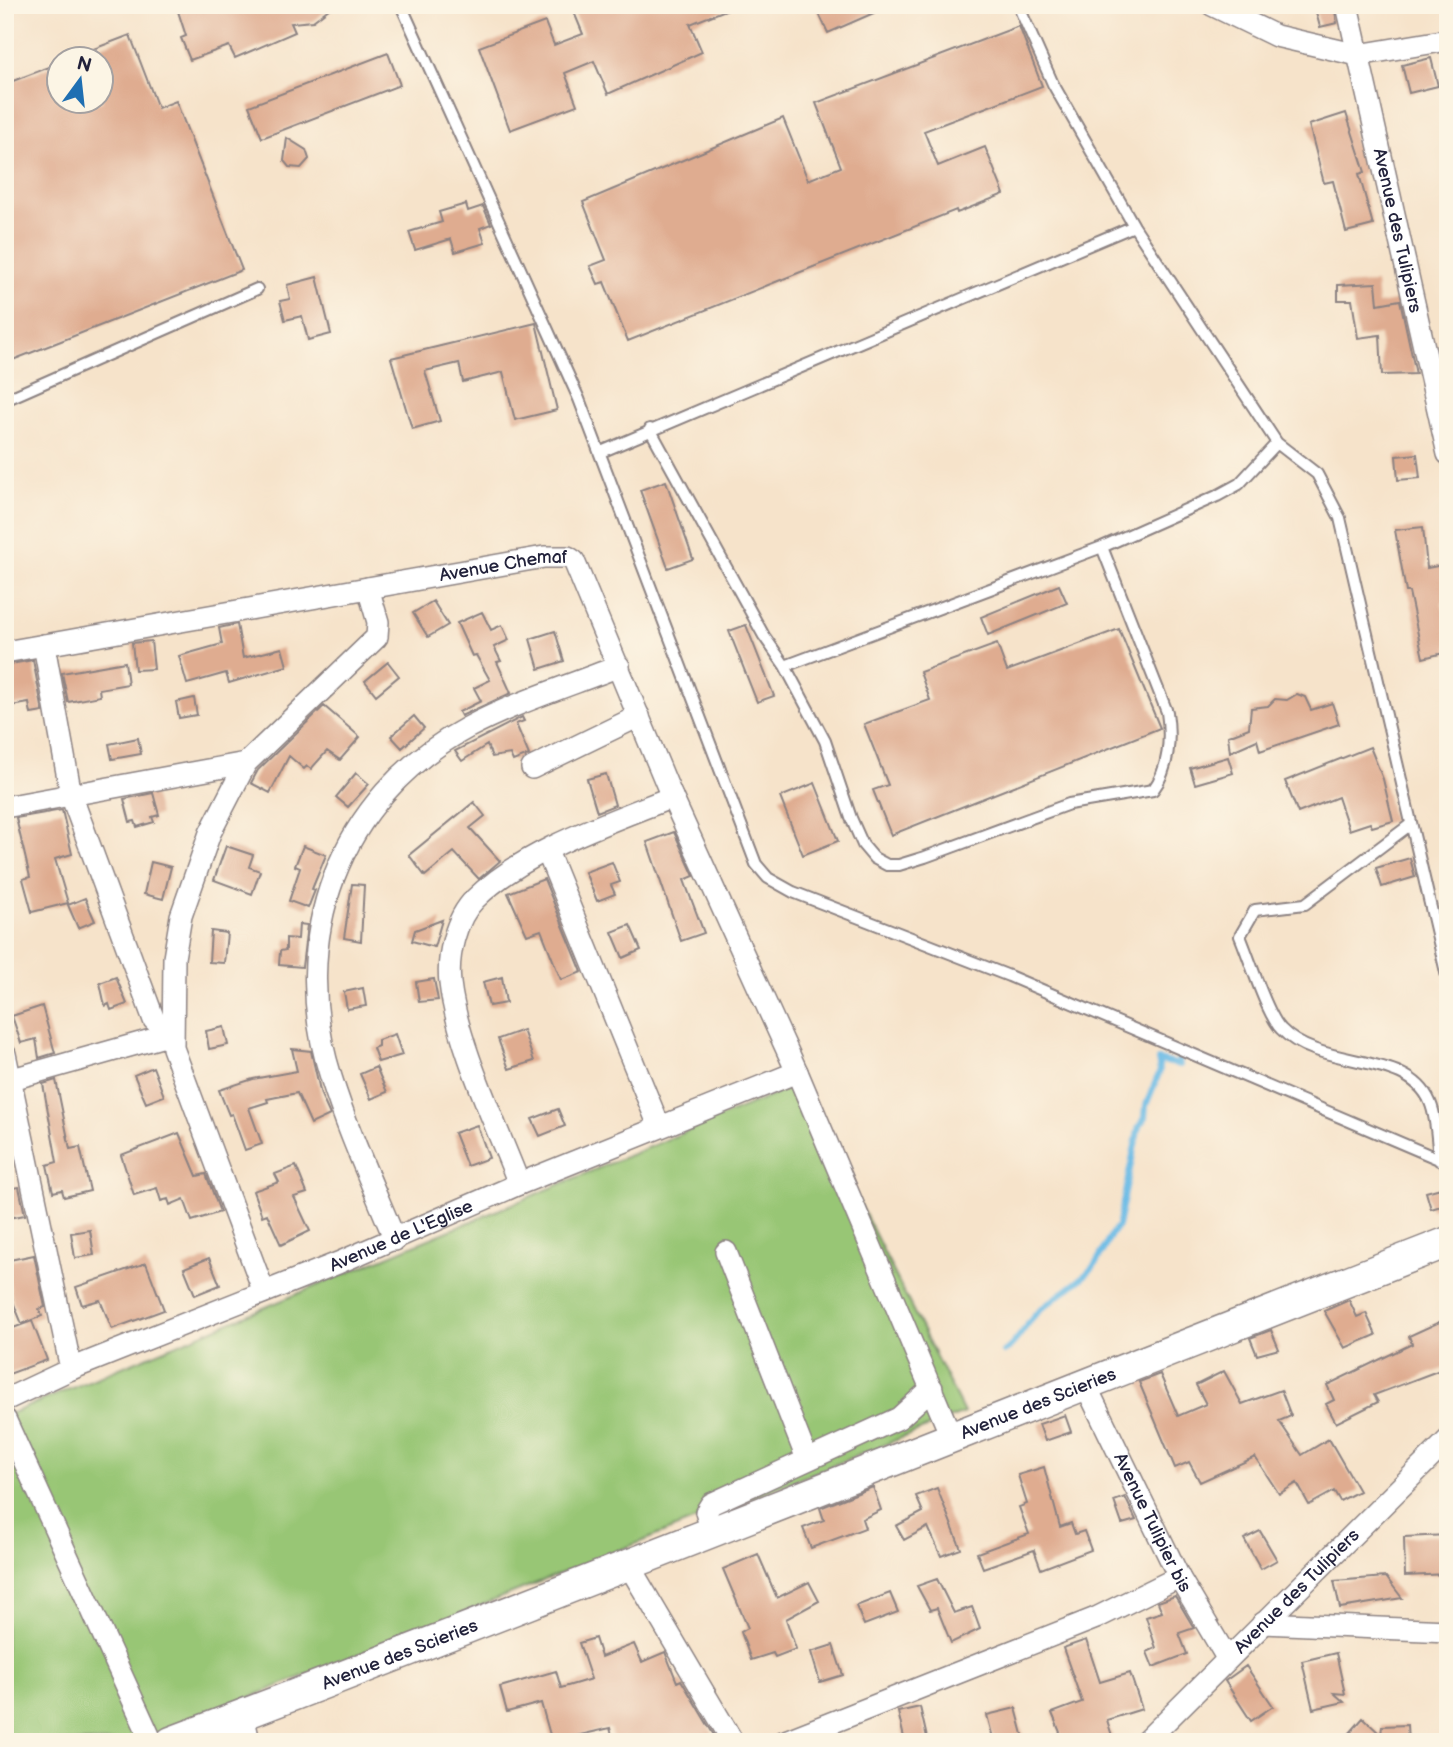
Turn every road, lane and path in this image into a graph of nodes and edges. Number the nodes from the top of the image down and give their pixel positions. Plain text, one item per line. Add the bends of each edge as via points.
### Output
1 (401, 5) edge
2 (1018, 5) edge
3 (1212, 5) edge
4 (1347, 5) edge
5 (1448, 40) edge
6 (1358, 55) junction
7 (1134, 226) junction
8 (257, 289) dead end
9 (5, 400) edge
10 (650, 429) junction
11 (1277, 443) junction
12 (601, 452) junction
13 (1448, 454) edge
14 (1102, 547) junction
15 (368, 588) junction
16 (44, 645) junction
17 (5, 652) edge
18 (618, 666) junction
19 (785, 666) junction
20 (639, 716) junction
21 (246, 763) junction
22 (532, 768) dead end
23 (71, 795) junction
24 (672, 797) junction
25 (5, 807) edge
26 (1410, 824) junction
27 (547, 852) junction
28 (1448, 981) edge
29 (172, 1034) junction
30 (5, 1054) edge
31 (797, 1072) junction
32 (8, 1080) edge
33 (659, 1126) junction
34 (1444, 1161) edge
35 (519, 1184) junction
36 (395, 1240) junction
37 (1448, 1242) edge
38 (726, 1252) dead end
39 (264, 1292) junction
40 (71, 1369) junction
41 (1085, 1384) junction
42 (932, 1388) junction
43 (5, 1401) edge
44 (5, 1419) edge
45 (951, 1436) junction
46 (1448, 1440) edge
47 (807, 1459) junction
48 (712, 1532) junction
49 (628, 1564) junction
50 (1179, 1577) junction
51 (1263, 1623) junction
52 (1448, 1631) edge
53 (1227, 1658) junction
54 (246, 1728) edge
55 (152, 1742) edge
56 (171, 1742) edge
57 (733, 1742) edge
58 (783, 1742) edge
59 (1145, 1742) edge

1 - 12 lane
2 - 7 lane via 1053,84
3 - 6 street via 1301,45
4 - 6 street, Avenue des Tulipiers
5 - 6 street
6 - 13 street, Avenue des Tulipiers
7 - 10 lane
7 - 11 lane
8 - 9 lane
10 - 12 lane
10 - 19 lane
11 - 14 lane via 1239,484
11 - 26 lane via 1317,474 1340,518
12 - 34 lane via 756,864 768,878
14 - 19 lane
14 - 19 lane via 1167,712 1170,728 1165,765 1153,790 1069,804 925,857 887,865 863,845 825,741
15 - 16 street, Avenue Chemaf
15 - 18 street, Avenue Chemaf via 544,557 568,557 579,567
15 - 21 street via 379,629 373,644
16 - 17 street, Avenue Chemaf
16 - 23 street
18 - 20 street, Avenue Chemaf
18 - 36 street via 467,728 428,752 371,809 334,872 317,948 322,1040 330,1076
20 - 22 street
20 - 24 street, Avenue Chemaf
21 - 23 street
21 - 29 street via 211,834 181,916 174,958
23 - 25 street
23 - 29 street via 154,1020
24 - 27 street
24 - 31 street, Avenue Chemaf
26 - 28 lane
26 - 34 lane via 1305,904 1255,910 1240,936 1278,1027 1298,1044 1321,1054 1389,1067 1418,1084 1430,1102
27 - 33 street
27 - 35 street via 475,899 464,912 450,967 455,1007 471,1059
29 - 32 street
29 - 39 street via 177,1062
30 - 32 street
31 - 33 street, Avenue de L'Eglise
31 - 42 street, Avenue Chemaf
32 - 40 street
33 - 35 street, Avenue de L'Eglise
35 - 36 street, Avenue de L'Eglise
36 - 39 street, Avenue de L'Eglise
37 - 41 street, Avenue des Scieries
38 - 47 street
39 - 40 street, Avenue de L'Eglise
40 - 43 street, Avenue de L'Eglise
41 - 45 street, Avenue des Scieries
41 - 50 street, Avenue Tulipier bis
42 - 45 street, Avenue Chemaf
42 - 47 street via 900,1418
44 - 55 street
45 - 48 street, Avenue des Scieries
46 - 51 street, Avenue des Tulipiers
47 - 48 street via 711,1504 706,1512
48 - 49 street, Avenue des Scieries
49 - 54 street, Avenue des Scieries
49 - 57 street
50 - 53 street, Avenue Tulipier bis
50 - 58 street via 1096,1618
51 - 52 street
51 - 53 street, Avenue des Tulipiers
53 - 59 street, Avenue des Tulipiers
54 - 56 street, Avenue des Scieries

